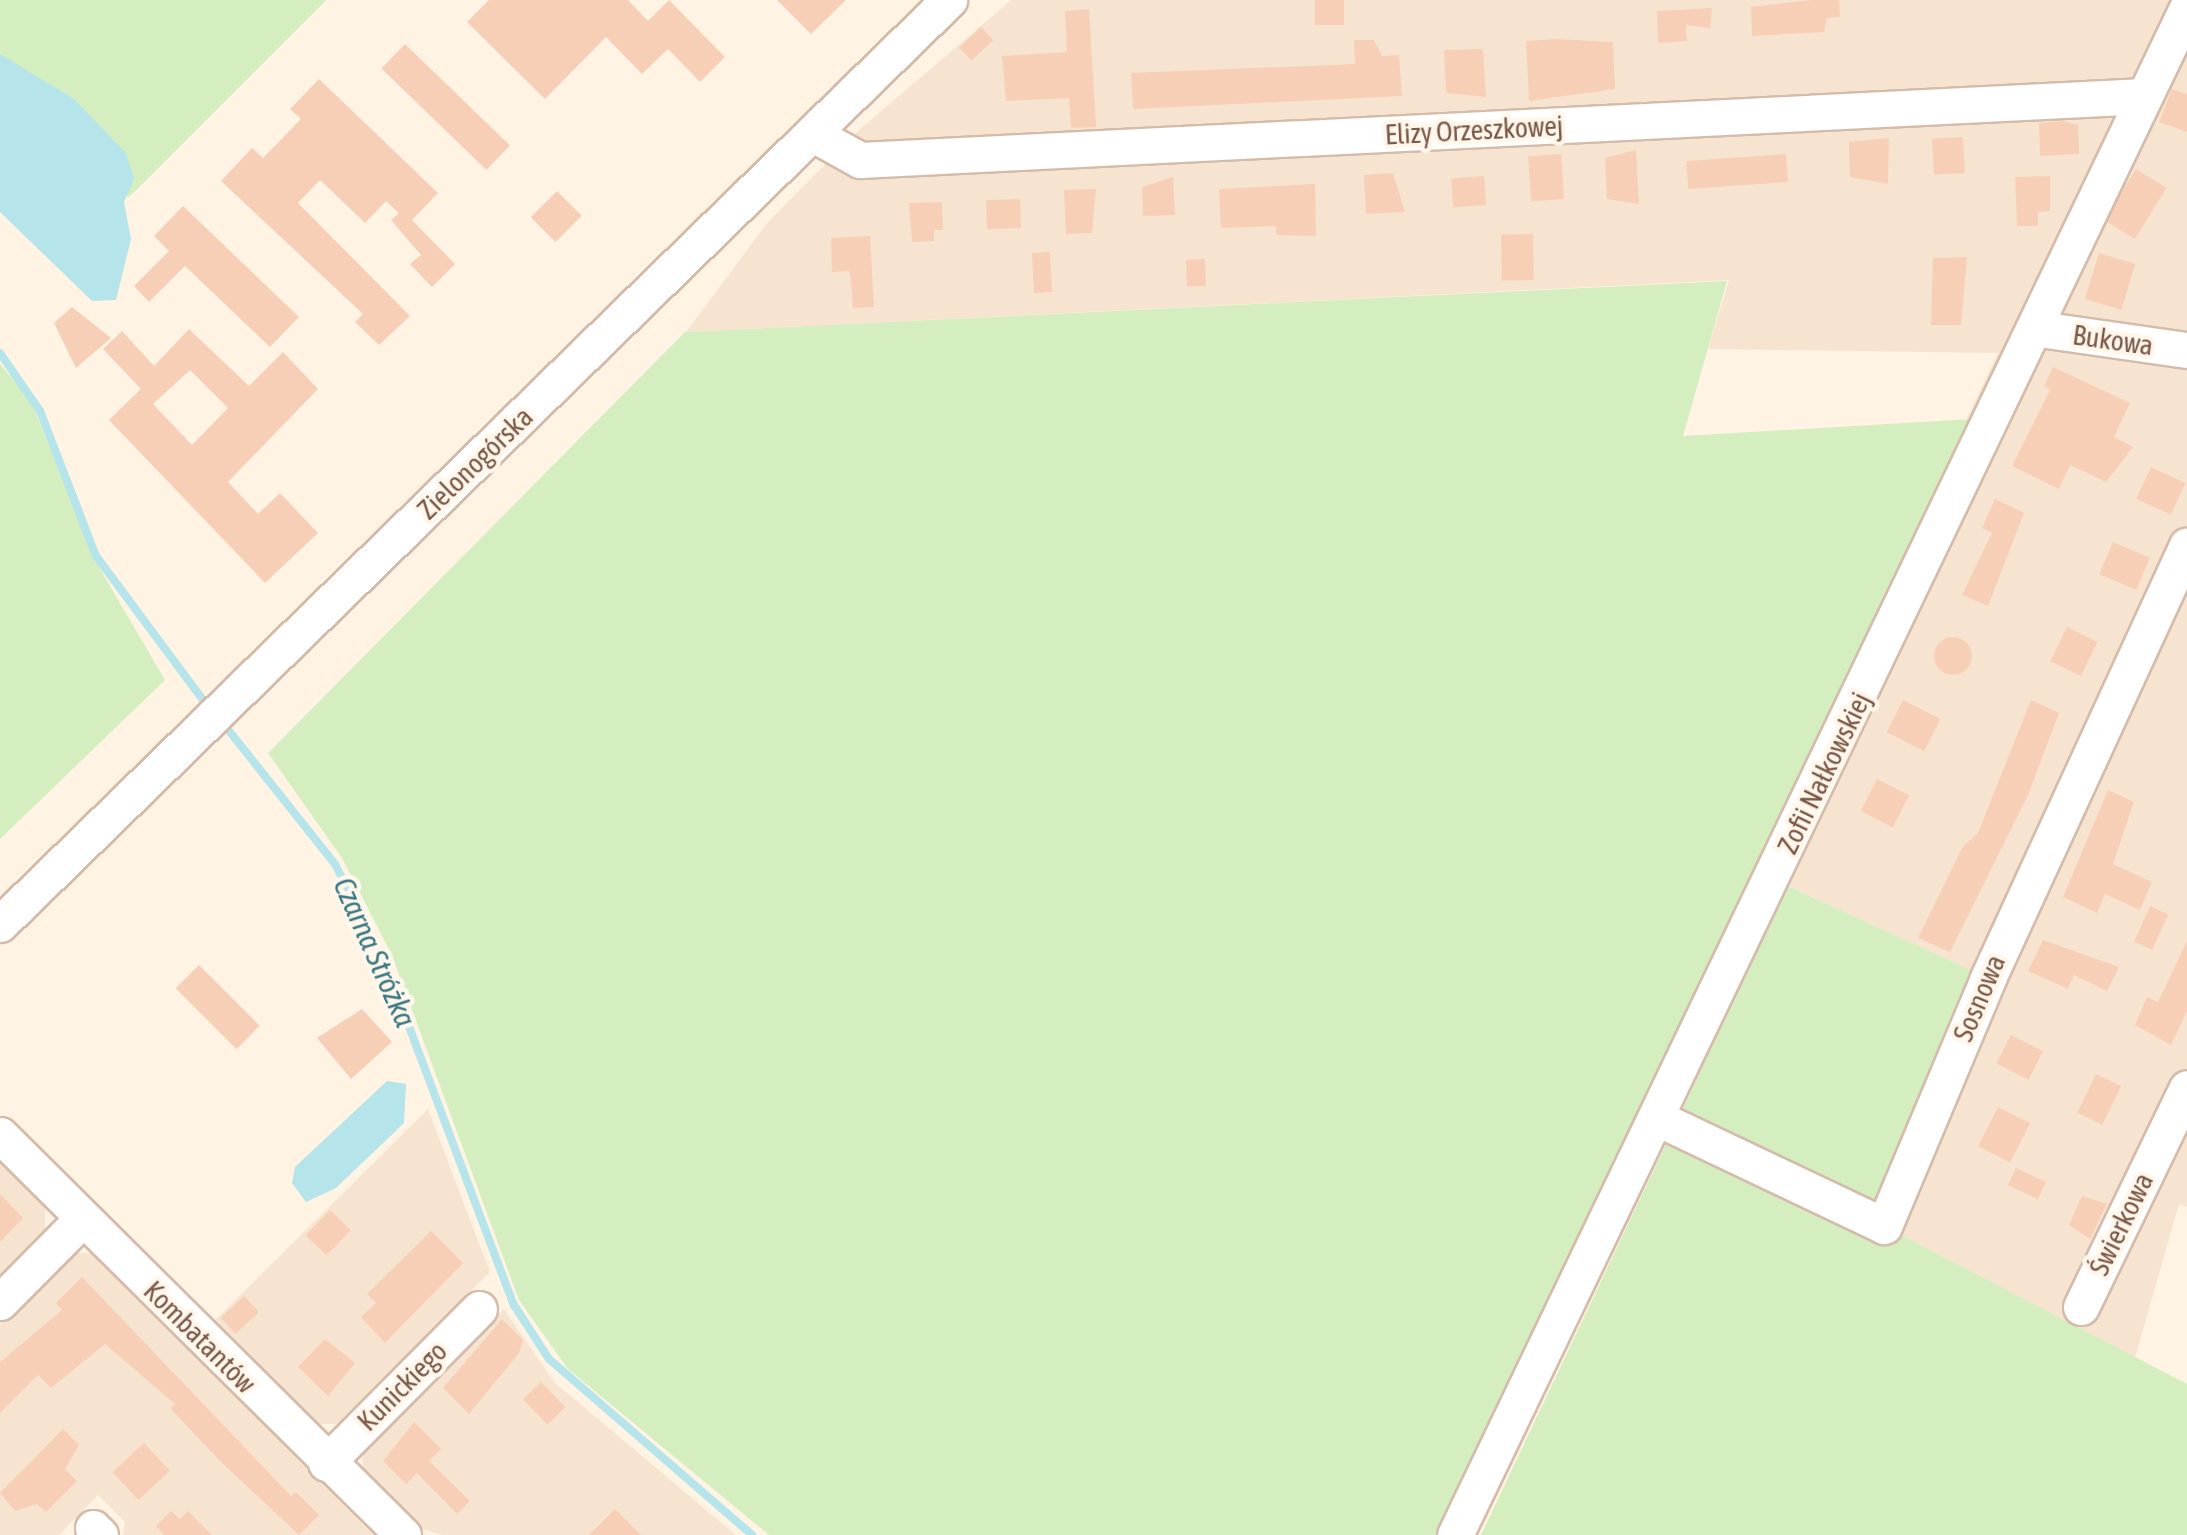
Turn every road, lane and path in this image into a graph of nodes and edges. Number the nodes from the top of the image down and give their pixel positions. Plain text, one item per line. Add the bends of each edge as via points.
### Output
1 (949, 0) edge
2 (2187, 8) edge
3 (2144, 96) junction
4 (813, 134) junction
5 (2039, 329) junction
6 (2187, 350) edge
7 (2187, 546) edge
8 (0, 924) edge
9 (2187, 1088) edge
10 (1657, 1118) junction
11 (0, 1135) edge
12 (82, 1218) junction
13 (0, 1302) edge
14 (2081, 1306) dead end
15 (479, 1309) dead end
16 (326, 1463) junction
17 (402, 1535) edge
18 (1456, 1535) edge

1 - 4 street, Zielonogórska
2 - 3 street, Zofii Nałkowskiej
3 - 4 street, Elizy Orzeszkowej via 860,160
3 - 5 street, Zofii Nałkowskiej
4 - 8 street, Zielonogórska
5 - 6 street, Bukowa
5 - 10 street, Zofii Nałkowskiej
7 - 10 street, Sosnowa via 1995,960 1884,1226
9 - 14 street, Świerkowa
10 - 18 street, Zofii Nałkowskiej
11 - 12 street, Kombatantów
12 - 13 street
12 - 16 street, Kombatantów
15 - 16 street, Kunickiego
16 - 17 street, Kombatantów

